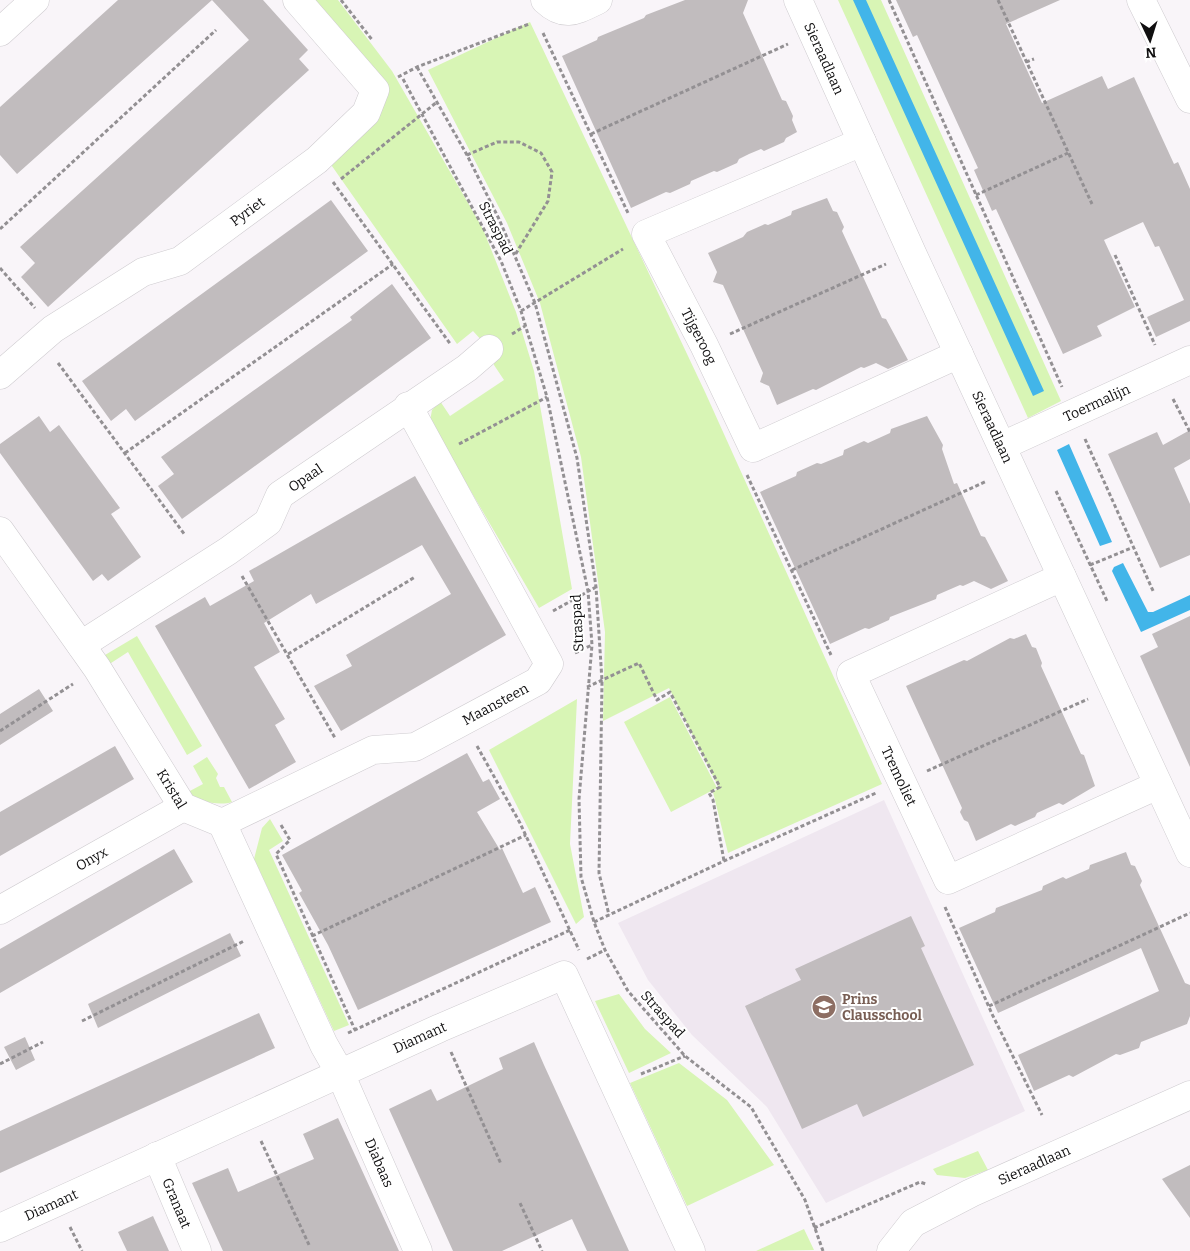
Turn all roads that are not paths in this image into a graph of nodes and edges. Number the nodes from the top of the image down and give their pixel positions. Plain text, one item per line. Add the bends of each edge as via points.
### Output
1 (35, 0) edge
2 (297, 0) edge
3 (598, 0) edge
4 (798, 0) edge
5 (1141, 0) edge
6 (546, 10) edge
7 (0, 32) edge
8 (1190, 99) edge
9 (862, 142) junction
10 (489, 349) dead end
11 (959, 354) junction
12 (1172, 368) edge
13 (0, 375) edge
14 (408, 406) junction
15 (1007, 458) junction
16 (4, 546) edge
17 (1062, 577) junction
18 (81, 645) junction
19 (1158, 785) junction
20 (183, 807) junction
21 (222, 823) junction
22 (1190, 852) edge
23 (0, 910) edge
24 (340, 1073) junction
25 (1190, 1095) edge
26 (157, 1156) junction
27 (0, 1228) edge
28 (196, 1251) edge
29 (418, 1251) edge
30 (691, 1251) edge
31 (891, 1251) edge

1 - 7 street
2 - 13 street, Pyriet via 376,90 366,112 317,160 180,261 143,272 47,334
3 - 6 street via 573,12
4 - 9 street, Sieraadlaan
5 - 8 street
9 - 11 street, Sieraadlaan
9 - 11 street, Tijgeroog via 646,234 753,448
10 - 14 street, Opaal via 467,368
11 - 15 street, Sieraadlaan
12 - 15 street, Toermalijn via 1074,414
14 - 18 street, Opaal via 280,495 268,522
14 - 21 street, Maansteen via 549,664 538,681 415,747 373,750
15 - 17 street, Sieraadlaan
16 - 18 street, Kristal
17 - 19 street, Sieraadlaan
17 - 19 street, Tremoliet via 851,674 948,880
18 - 20 street, Kristal
19 - 22 street, Sieraadlaan
20 - 21 street, Kristal
20 - 23 street, Onyx
21 - 24 street via 324,1045
24 - 26 street, Diamant
24 - 29 street, Diabaas
24 - 30 street, Diamant via 564,975
25 - 31 street, Sieraadlaan via 963,1197 913,1223
26 - 27 street, Diamant
26 - 28 street, Granaat

